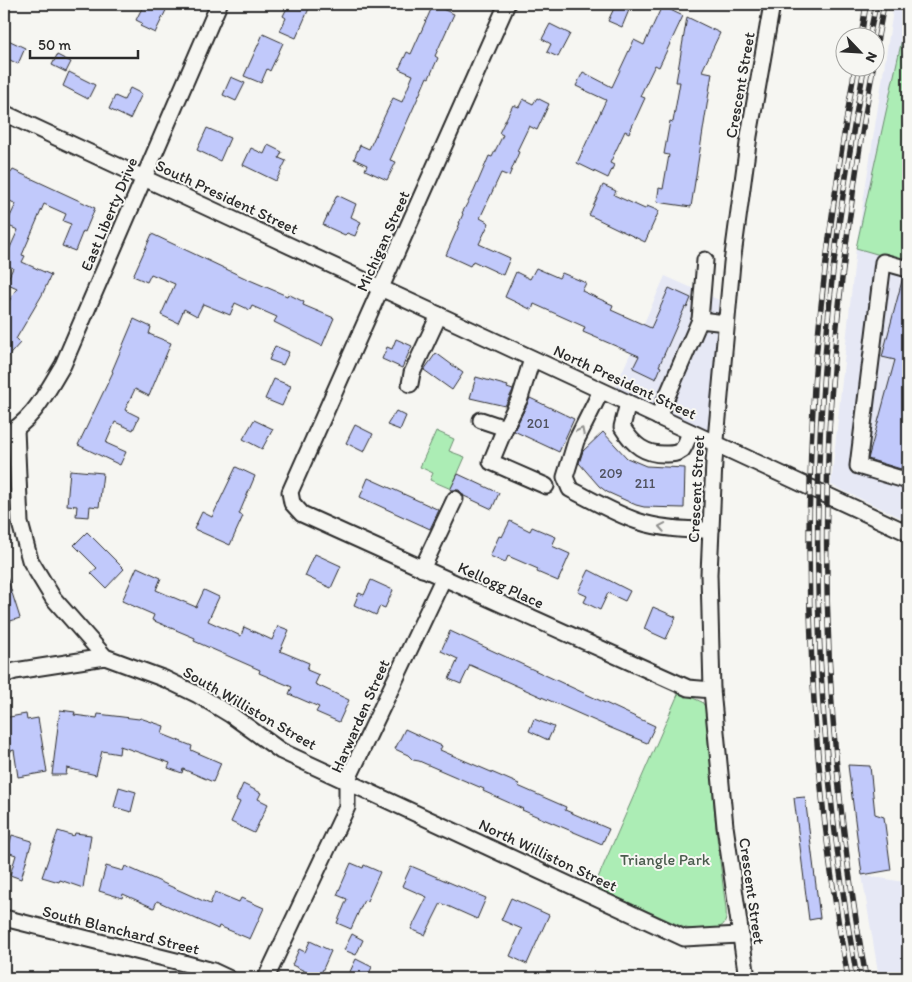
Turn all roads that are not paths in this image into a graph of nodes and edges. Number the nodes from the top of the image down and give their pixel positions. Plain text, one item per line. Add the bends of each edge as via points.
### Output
1 (219, 4) edge
2 (507, 4) edge
3 (772, 4) edge
4 (4, 113) edge
5 (144, 178) junction
6 (705, 260) dead end
7 (908, 269) edge
8 (381, 288) junction
9 (439, 315) junction
10 (700, 320) junction
11 (726, 323) junction
12 (532, 359) junction
13 (410, 384) dead end
14 (601, 391) junction
15 (628, 403) junction
16 (658, 417) junction
17 (481, 420) dead end
18 (505, 428) junction
19 (10, 432) edge
20 (690, 432) junction
21 (715, 443) junction
22 (908, 481) edge
23 (546, 486) dead end
24 (290, 492) joint
25 (455, 499) dead end
26 (711, 530) junction
27 (908, 533) edge
28 (422, 569) junction
29 (443, 579) junction
30 (104, 657) junction
31 (4, 675) edge
32 (712, 690) junction
33 (347, 781) junction
34 (4, 918) edge
35 (740, 935) junction
36 (228, 978) edge
37 (266, 978) edge
38 (747, 978) edge

1 - 5 street, East Liberty Drive
2 - 8 street, Michigan Street
3 - 11 street, Crescent Street via 740,191
4 - 5 street, South President Street
5 - 8 street, South President Street
5 - 19 street, East Liberty Drive via 63,366 40,403
6 - 10 street
7 - 22 street via 883,262 858,466
8 - 9 street, North President Street
8 - 24 street, Michigan Street
9 - 12 street, North President Street
9 - 13 street
10 - 11 street
10 - 16 street
11 - 21 street, Crescent Street
12 - 14 street, North President Street
12 - 18 street via 520,398
14 - 15 street, North President Street
26 -> 14 street via 667,528 638,522 570,489 565,477 576,441
15 - 16 street, North President Street
15 - 20 street via 622,426 632,443 645,452 678,453 684,448
16 - 20 street, North President Street
17 - 18 street
18 - 23 street via 491,462
19 - 30 street, South Williston Street via 20,523 30,560 53,598
20 - 21 street, North President Street
21 - 26 street, Crescent Street
21 - 27 street, North President Street
24 - 28 street, Kellogg Place via 292,503 302,514
25 - 28 street
26 - 32 street, Crescent Street
28 - 29 street, Kellogg Place
29 - 32 street, Kellogg Place via 688,688
29 - 33 street, Harwarden Street
30 - 31 street
30 - 33 street, South Williston Street via 198,695 281,750
32 - 35 street, Crescent Street via 725,826
33 - 35 street, North Williston Street via 684,938
33 - 37 street, Harwarden Street via 347,807
34 - 36 street, South Blanchard Street via 213,971
35 - 38 street, Crescent Street

